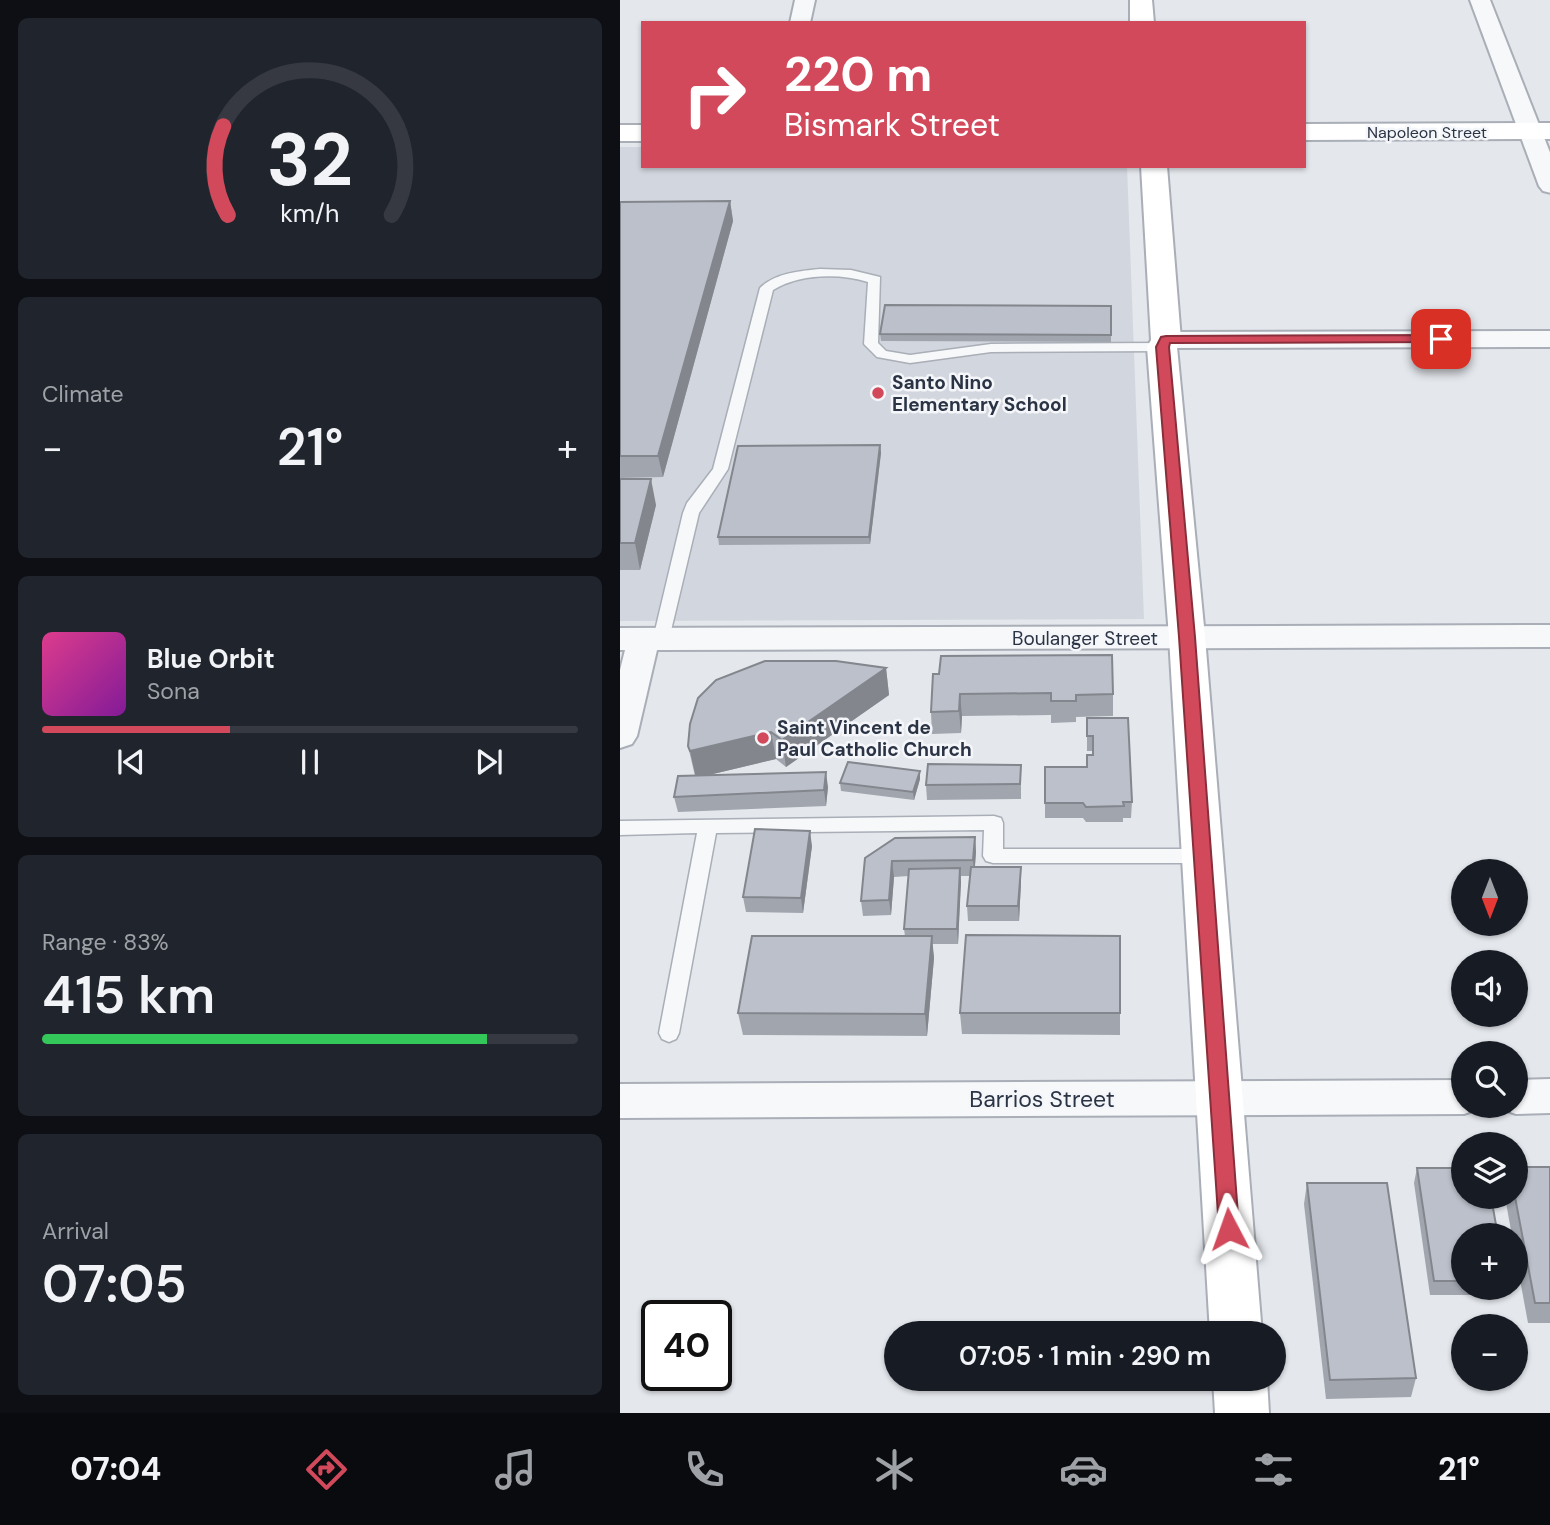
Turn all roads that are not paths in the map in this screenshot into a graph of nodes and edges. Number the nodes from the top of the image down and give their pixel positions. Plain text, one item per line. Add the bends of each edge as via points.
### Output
1 (805, 0) edge
2 (1141, 0) edge
3 (1480, 0) edge
4 (800, 21) edge
5 (1143, 21) edge
6 (1540, 131) edge
7 (1306, 132) edge
8 (620, 133) edge
9 (641, 133) edge
10 (1154, 168) edge
11 (1550, 186) edge
12 (1550, 339) edge
13 (1164, 343) junction
14 (1550, 636) edge
15 (1187, 637) junction
16 (642, 639) edge
17 (620, 736) edge
18 (708, 827) junction
19 (620, 828) edge
20 (1203, 856) junction
21 (669, 1033) dead end
22 (1451, 1097) edge
23 (1528, 1097) edge
24 (1550, 1097) edge
25 (1220, 1098) junction
26 (620, 1101) edge
27 (1235, 1321) edge
28 (1241, 1391) edge
29 (1242, 1413) edge

1 - 4 street
2 - 5 street
3 - 6 street
6 - 7 street, Napoleon Street
6 - 11 street
8 - 9 street
10 - 13 street
12 - 13 street
13 - 15 street
13 - 16 lane via 992,348 910,359 882,354 871,344 875,280 864,275 797,274 777,279 767,288 720,469 695,503
14 - 15 street, Boulanger Street
15 - 16 street, Boulanger Street
15 - 20 street
16 - 17 street
18 - 19 lane
18 - 20 lane via 994,822 993,856
18 - 21 lane
20 - 25 street
22 - 25 street, Barrios Street
23 - 24 street
25 - 26 street, Barrios Street
25 - 27 street
28 - 29 street

